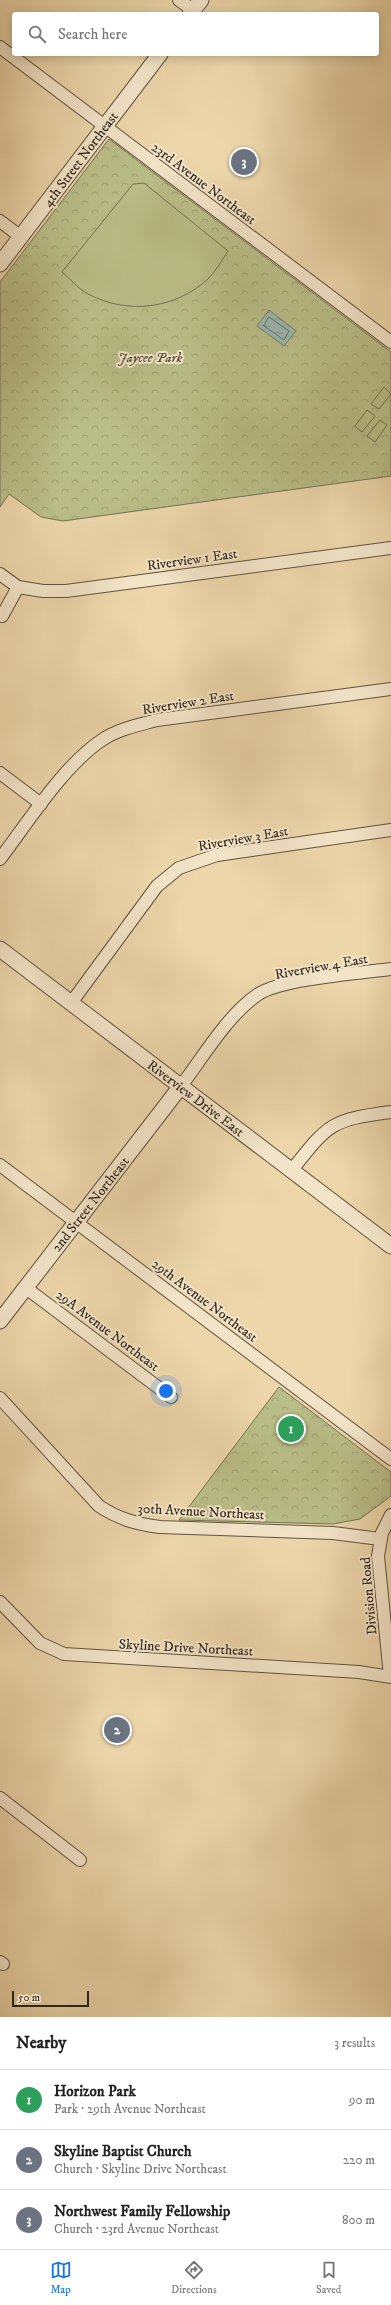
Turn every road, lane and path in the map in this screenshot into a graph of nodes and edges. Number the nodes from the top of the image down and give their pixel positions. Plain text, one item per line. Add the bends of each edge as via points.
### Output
1 (179, 0) edge
2 (194, 8) edge
3 (0, 47) edge
4 (158, 56) edge
5 (105, 127) junction
6 (0, 221) edge
7 (21, 237) junction
8 (0, 264) edge
9 (391, 342) edge
10 (391, 548) edge
11 (0, 574) edge
12 (18, 587) junction
13 (2, 616) dead end
14 (391, 689) edge
15 (0, 773) edge
16 (41, 804) junction
17 (391, 830) edge
18 (0, 859) edge
19 (0, 950) edge
20 (391, 969) edge
21 (71, 1003) junction
22 (180, 1086) junction
23 (391, 1112) edge
24 (0, 1166) edge
25 (292, 1170) junction
26 (76, 1222) junction
27 (391, 1246) edge
28 (26, 1288) junction
29 (0, 1321) edge
30 (171, 1397) dead end
31 (0, 1398) edge
32 (391, 1459) edge
33 (391, 1516) edge
34 (380, 1539) junction
35 (0, 1602) edge
36 (390, 1676) edge
37 (0, 1798) edge
38 (80, 1860) dead end

1 - 2 street
3 - 5 street, 23rd Avenue Northeast
4 - 5 street, 4th Street Northeast
5 - 7 street, 4th Street Northeast
5 - 9 street, 23rd Avenue Northeast
6 - 7 street
7 - 8 street, 4th Street Northeast
10 - 12 street, Riverview 1 East via 66,591
11 - 12 street, Riverview 1 East
12 - 13 street
14 - 16 street, Riverview 2 East via 157,720 123,730 103,739 76,761
15 - 16 street
16 - 18 street, Riverview 2 East
17 - 21 street, Riverview 3 East via 217,855 179,868 157,886
19 - 21 street, Riverview Drive East
20 - 22 street, Riverview 4 East via 288,984 258,995 236,1015
21 - 22 street, Riverview Drive East
22 - 25 street, Riverview Drive East
22 - 26 street, 2nd Street Northeast
23 - 25 street via 354,1117 334,1124 320,1135
24 - 26 street, 29th Avenue Northeast
25 - 27 street, Riverview Drive East
26 - 28 street, 2nd Street Northeast
26 - 32 street, 29th Avenue Northeast
28 - 29 street, 2nd Street Northeast
28 - 30 street, 29A Avenue Northeast
31 - 34 street, 30th Avenue Northeast via 99,1506 116,1518 160,1527 333,1533
33 - 34 street, Division Road
34 - 36 street, Division Road via 378,1556
35 - 36 street, Skyline Drive Northeast via 40,1643 64,1654
37 - 38 street

